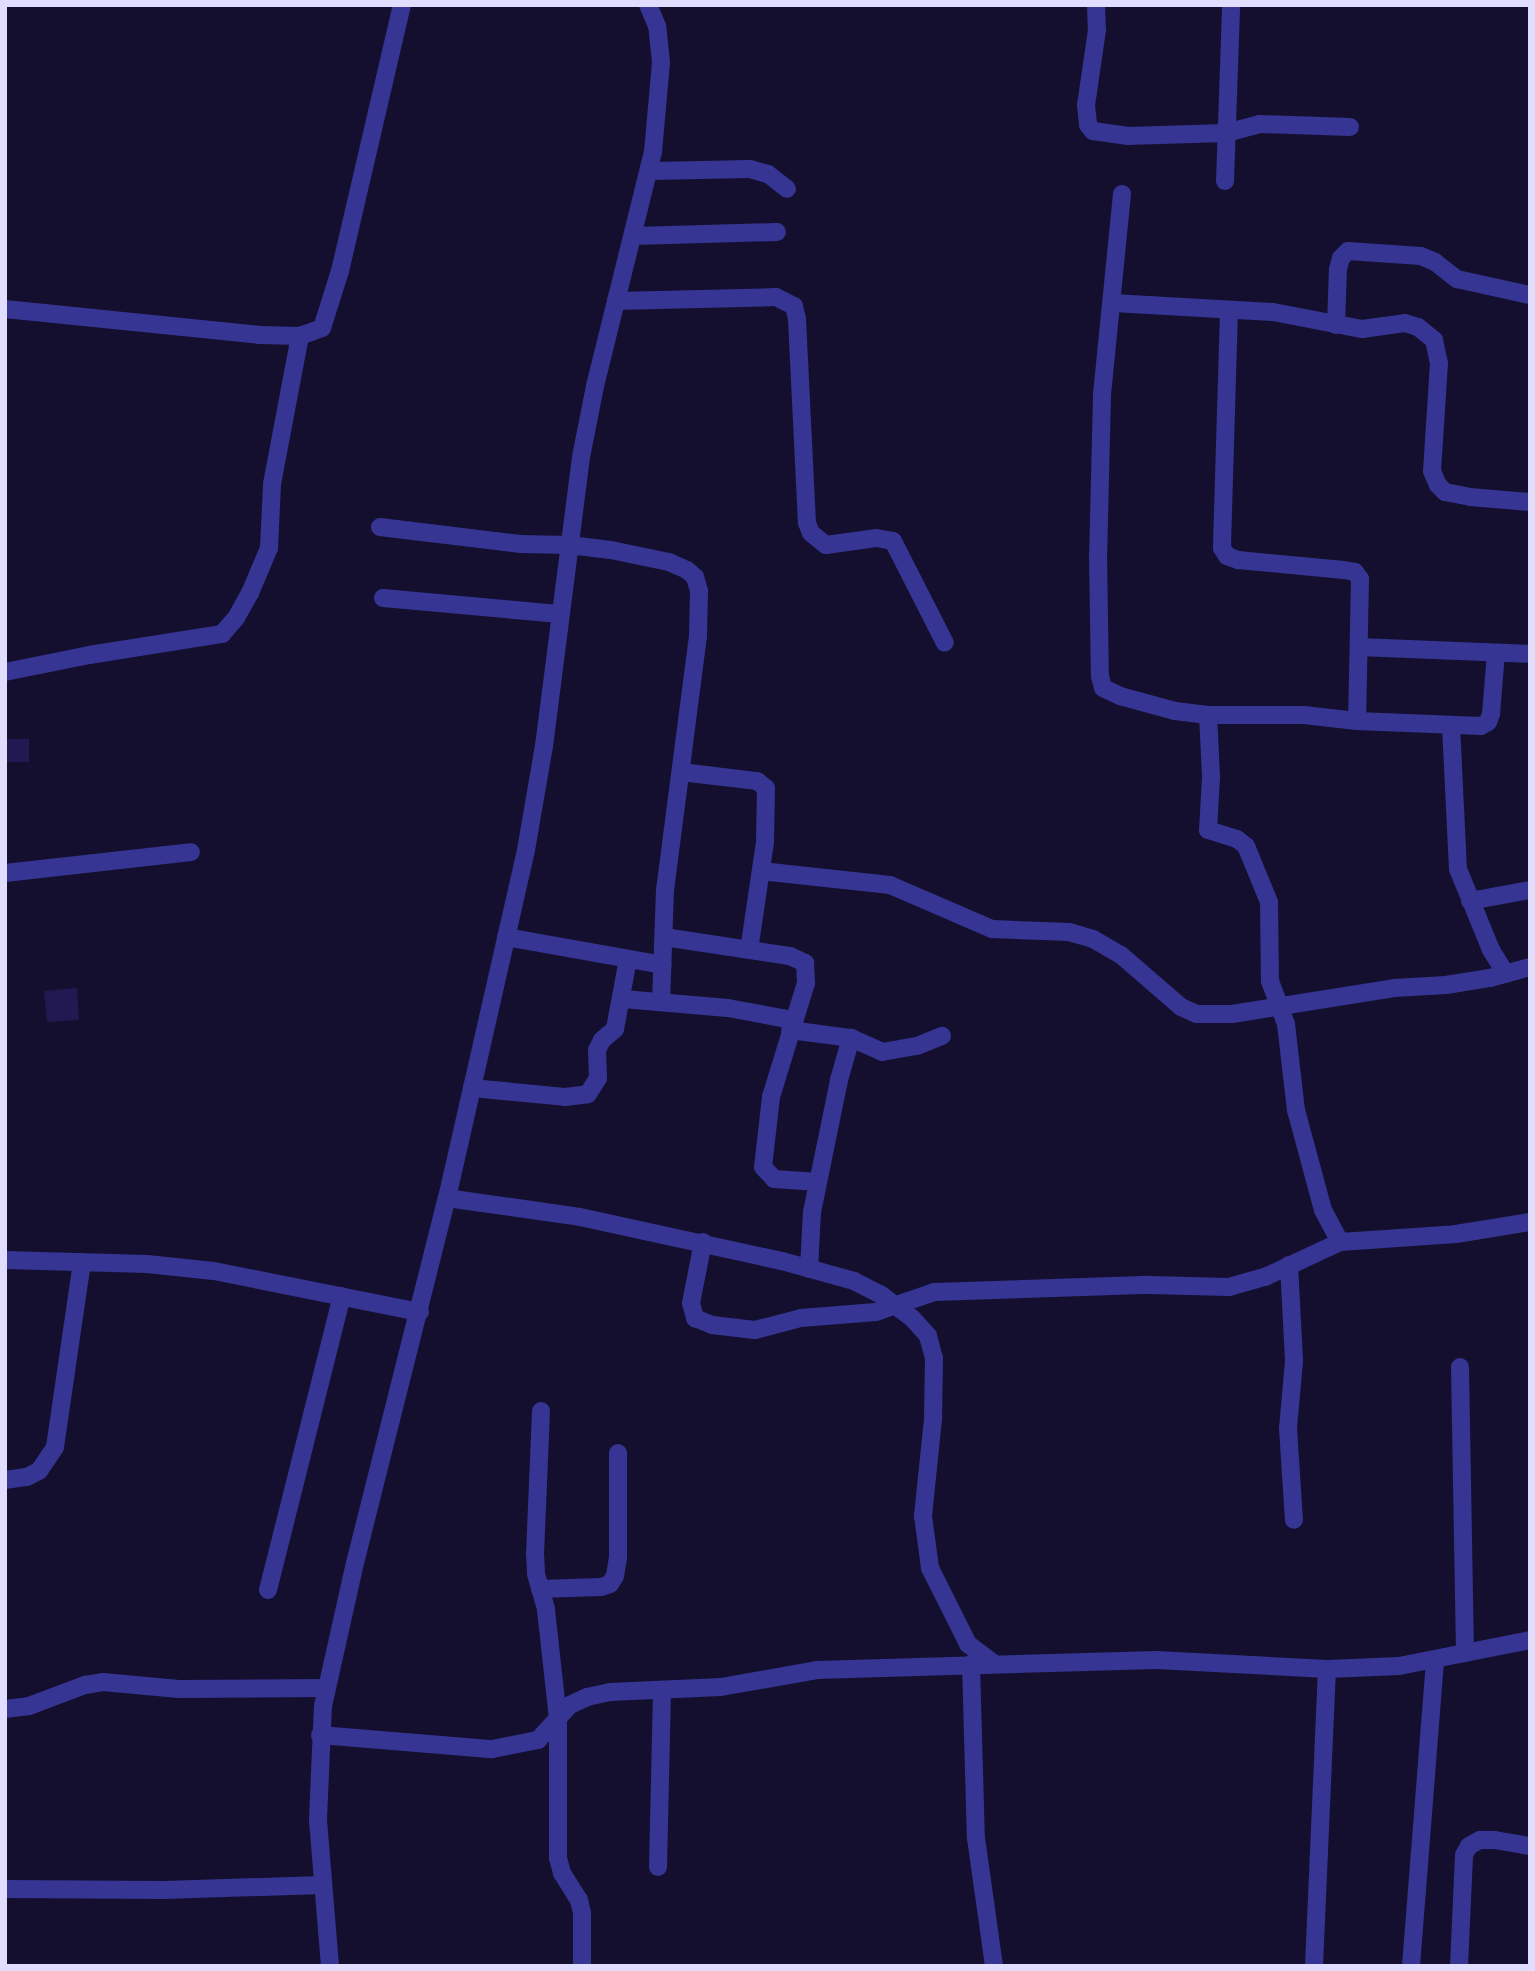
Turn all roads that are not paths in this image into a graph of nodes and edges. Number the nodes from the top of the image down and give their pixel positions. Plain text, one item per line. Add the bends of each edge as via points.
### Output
1 (402, 5) edge
2 (648, 5) edge
3 (1096, 5) edge
4 (1231, 5) edge
5 (1350, 127) dead end
6 (1226, 133) junction
7 (651, 171) junction
8 (1225, 181) dead end
9 (787, 190) dead end
10 (1122, 194) dead end
11 (777, 232) dead end
12 (634, 236) junction
13 (1530, 295) edge
14 (616, 302) junction
15 (1113, 303) junction
16 (5, 309) edge
17 (1229, 310) junction
18 (1336, 324) junction
19 (300, 336) junction
20 (1530, 502) edge
21 (380, 527) dead end
22 (569, 545) junction
23 (383, 598) dead end
24 (560, 614) junction
25 (945, 643) dead end
26 (1359, 646) junction
27 (1496, 653) junction
28 (1530, 654) edge
29 (5, 672) edge
30 (1208, 715) junction
31 (1357, 721) junction
32 (1451, 726) junction
33 (681, 772) junction
34 (191, 852) dead end
35 (761, 871) junction
36 (5, 873) edge
37 (1530, 890) edge
38 (1470, 901) junction
39 (506, 937) junction
40 (664, 937) junction
41 (749, 950) junction
42 (628, 959) junction
43 (663, 965) junction
44 (1530, 967) edge
45 (1506, 974) junction
46 (623, 999) junction
47 (661, 1002) junction
48 (1282, 1008) junction
49 (792, 1025) junction
50 (943, 1036) dead end
51 (851, 1038) junction
52 (472, 1088) junction
53 (818, 1182) junction
54 (447, 1198) junction
55 (1530, 1222) edge
56 (703, 1242) junction
57 (1340, 1242) junction
58 (5, 1260) edge
59 (82, 1262) junction
60 (1289, 1265) junction
61 (809, 1269) junction
62 (342, 1296) junction
63 (896, 1305) junction
64 (420, 1312) junction
65 (1460, 1367) dead end
66 (541, 1410) dead end
67 (618, 1453) dead end
68 (5, 1480) edge
69 (1294, 1520) dead end
70 (540, 1588) junction
71 (268, 1590) dead end
72 (1530, 1640) edge
73 (1465, 1653) junction
74 (1435, 1661) junction
75 (993, 1663) junction
76 (971, 1664) junction
77 (1326, 1669) junction
78 (326, 1688) junction
79 (662, 1691) junction
80 (5, 1709) edge
81 (558, 1719) junction
82 (320, 1735) junction
83 (1530, 1846) edge
84 (658, 1867) dead end
85 (322, 1885) junction
86 (5, 1889) edge
87 (330, 1966) edge
88 (582, 1966) edge
89 (993, 1966) edge
90 (1314, 1966) edge
91 (1411, 1966) edge
92 (1459, 1966) edge

1 - 19 street via 332,303 322,328
2 - 7 street via 657,26 661,61
3 - 6 street via 1086,106 1093,131 1127,136
4 - 6 street
5 - 6 street via 1260,124
6 - 8 street
7 - 9 street via 750,169 768,174
7 - 12 street
10 - 15 street
11 - 12 street
12 - 14 street
13 - 18 street via 1457,279 1420,256 1348,251 1340,258 1338,269
14 - 22 street via 585,434
14 - 25 street via 776,297 794,306 811,533 826,545 876,538 893,541
15 - 17 street
15 - 30 street via 1102,397 1100,676 1110,693
16 - 19 street
17 - 18 street via 1281,313
17 - 26 street via 1222,548 1238,560 1355,572 1360,579
18 - 20 street via 1362,329 1405,323 1427,332 1439,363 1433,479 1445,492
19 - 29 street via 272,484 269,548 250,593 222,634
21 - 22 street via 521,544
22 - 24 street
22 - 33 street via 669,562 695,578 699,623
23 - 24 street
24 - 39 street via 544,746
26 - 27 street
26 - 31 street
27 - 28 street
27 - 32 street via 1488,722
30 - 31 street via 1304,715
30 - 48 street via 1208,830 1246,846 1256,868 1269,902 1270,981
31 - 32 street
32 - 38 street via 1455,853
33 - 35 street via 757,781 766,788
33 - 40 street via 665,889
34 - 36 street
35 - 41 street
35 - 48 street via 890,885 992,929 1069,932 1093,939 1121,955 1174,1002 1197,1014
37 - 38 street
38 - 45 street
39 - 42 street
39 - 52 street
40 - 41 street
40 - 43 street
41 - 49 street via 806,963 806,983
42 - 43 street
42 - 46 street
43 - 47 street
44 - 45 street
45 - 48 street via 1446,985 1372,990
46 - 47 street
46 - 52 street via 615,1029 597,1050 598,1078 588,1094 565,1097
47 - 49 street via 745,1010
48 - 57 street via 1296,1110 1323,1210
49 - 51 street
49 - 53 street via 771,1097 763,1167 774,1179
50 - 51 street via 882,1052
51 - 53 street
52 - 54 street
53 - 61 street via 810,1222
54 - 56 street via 550,1212
54 - 64 street
55 - 57 street via 1456,1234
56 - 61 street
56 - 63 street via 691,1303 695,1318 702,1322 765,1330 801,1318 844,1317
57 - 60 street
58 - 59 street
59 - 62 street via 214,1271
59 - 68 street via 55,1447 39,1471
60 - 63 street via 1253,1282 1229,1287 948,1291 922,1294
60 - 69 street via 1294,1361 1288,1428
61 - 63 street via 854,1281
62 - 64 street
62 - 71 street
63 - 75 street via 923,1328 934,1358 923,1516 930,1568 968,1644
64 - 78 street
65 - 73 street
66 - 70 street via 534,1531
67 - 70 street via 615,1576 601,1587
70 - 81 street
72 - 73 street
73 - 74 street
74 - 77 street
74 - 91 street
75 - 76 street
75 - 77 street via 1169,1660
76 - 79 street via 817,1670 743,1684
76 - 89 street via 976,1838
77 - 90 street
78 - 80 street via 179,1689 103,1682
78 - 82 street
79 - 81 street via 587,1697 570,1705
79 - 84 street
81 - 82 street via 538,1740 492,1749
81 - 88 street via 558,1858 582,1913
82 - 85 street
83 - 92 street via 1479,1840 1469,1846 1464,1855
85 - 86 street
85 - 87 street

